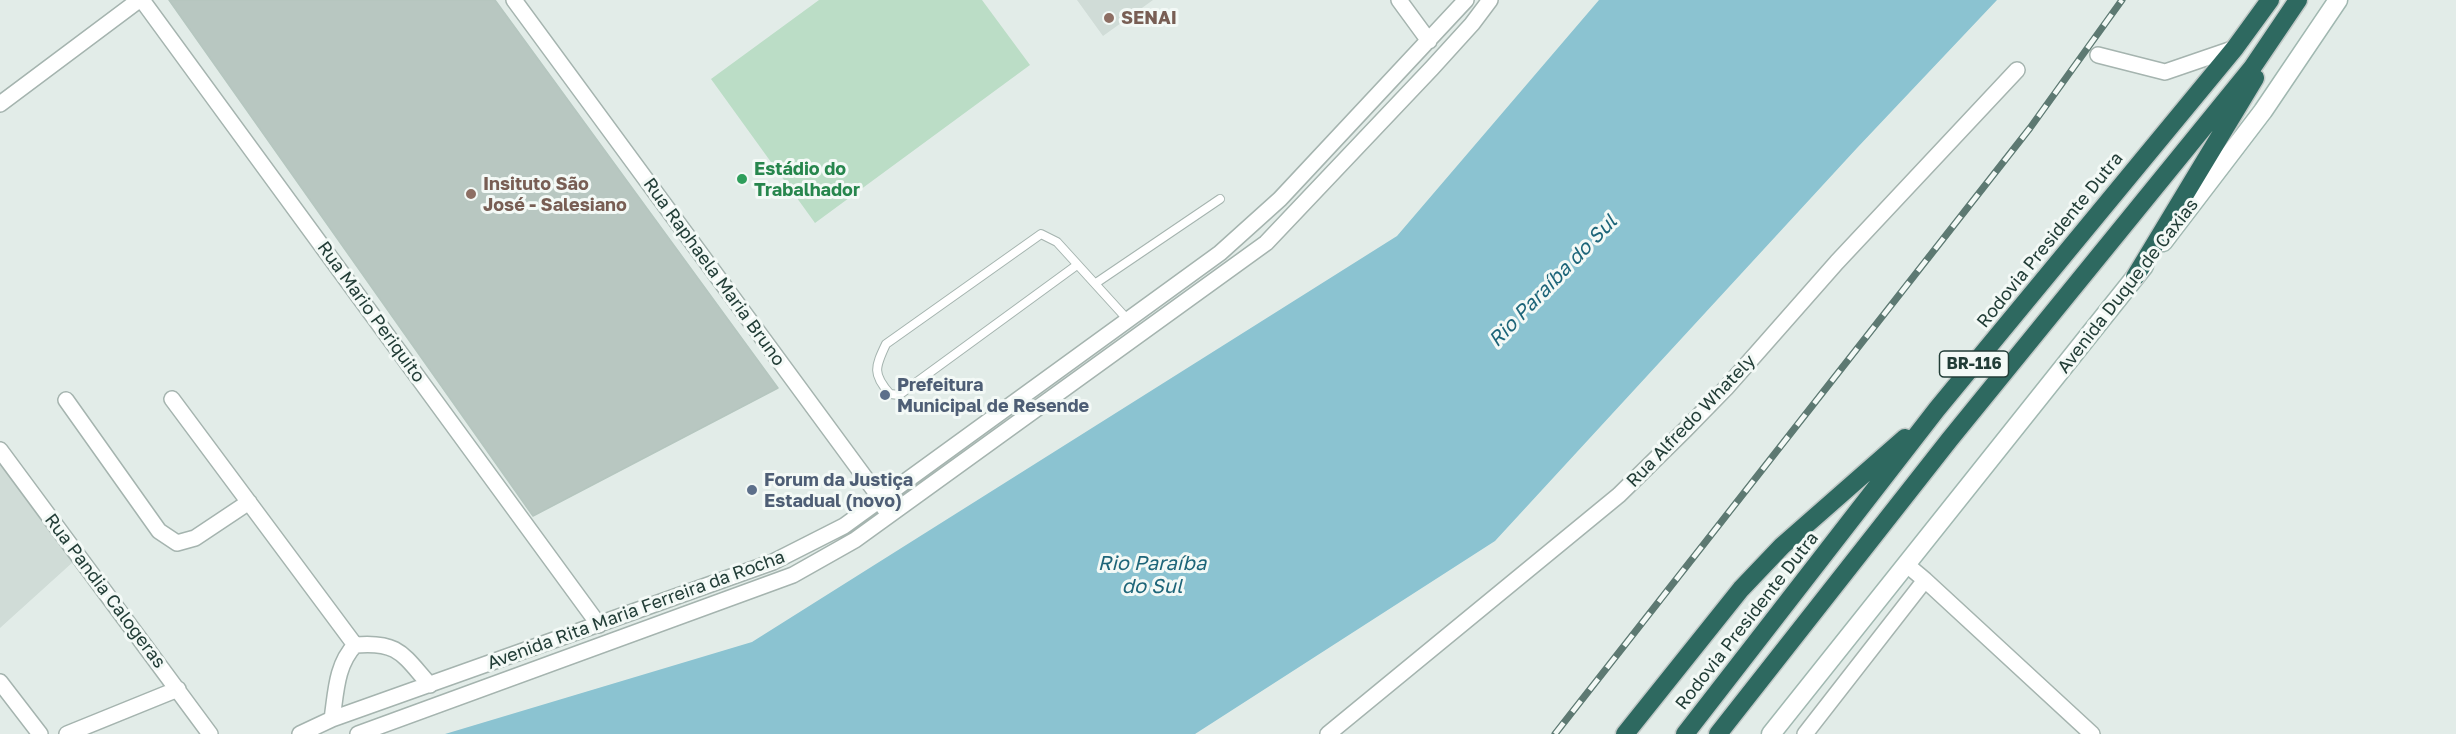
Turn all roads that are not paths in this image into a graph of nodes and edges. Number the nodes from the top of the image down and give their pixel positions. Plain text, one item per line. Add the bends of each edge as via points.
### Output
1 (140, 0) edge
2 (514, 0) edge
3 (1399, 0) edge
4 (1466, 0) edge
5 (1490, 0) edge
6 (2270, 0) edge
7 (2300, 0) edge
8 (2338, 0) edge
9 (1429, 41) junction
10 (2235, 48) junction
11 (2098, 55) dead end
12 (2017, 70) dead end
13 (0, 104) edge
14 (1220, 199) dead end
15 (1077, 264) junction
16 (2135, 277) junction
17 (1096, 283) junction
18 (1128, 320) junction
19 (172, 399) dead end
20 (66, 400) dead end
21 (1937, 409) junction
22 (0, 450) edge
23 (880, 498) junction
24 (249, 502) junction
25 (888, 516) junction
26 (1907, 565) junction
27 (1924, 580) junction
28 (599, 625) junction
29 (355, 645) junction
30 (0, 682) edge
31 (430, 686) junction
32 (178, 689) junction
33 (332, 719) junction
34 (40, 734) edge
35 (67, 734) edge
36 (210, 734) edge
37 (300, 734) edge
38 (358, 734) edge
39 (1328, 734) edge
40 (1625, 734) edge
41 (1685, 734) edge
42 (1718, 734) edge
43 (1771, 734) edge
44 (1805, 734) edge
45 (2092, 734) edge

1 - 13 street
1 - 28 street, Rua Mario Periquito
2 - 23 street, Rua Raphaela Maria Bruno
3 - 9 street
4 - 9 street, Avenida Rita Maria Ferreira da Rocha
5 - 25 street, Avenida Rita Maria Ferreira da Rocha via 1432,68 1266,243
6 - 10 highway, Rodovia Presidente Dutra / BR-116
7 - 16 highway
7 - 42 highway, BR-116 via 2252,68 1950,439
8 - 16 street, Avenida Duque de Caxias via 2257,119
9 - 18 street, Avenida Rita Maria Ferreira da Rocha via 1280,199 1220,253
10 - 11 street via 2165,72
10 - 21 highway, Rodovia Presidente Dutra / BR-116
12 - 39 street, Rua Alfredo Whately via 1837,262 1726,388 1619,495
14 - 17 lane
15 - 15 lane via 899,395 890,394 878,380 876,363 886,344 1041,234 1057,242
15 - 17 lane
16 - 26 street, Avenida Duque de Caxias
17 - 18 lane
18 - 23 street, Avenida Rita Maria Ferreira da Rocha
19 - 24 street
20 - 24 street via 159,531 177,543 195,538
21 - 40 highway via 1782,546 1742,589
21 - 41 highway, Rodovia Presidente Dutra / BR-116
22 - 32 street, Rua Pandia Calogeras
23 - 25 street, Rua Raphaela Maria Bruno
23 - 28 street, Avenida Rita Maria Ferreira da Rocha via 844,526 773,562
24 - 29 street
25 - 38 street, Avenida Rita Maria Ferreira da Rocha via 793,575
26 - 27 street
26 - 43 street, Avenida Duque de Caxias
27 - 44 street
27 - 45 street
28 - 31 street, Avenida Rita Maria Ferreira da Rocha
29 - 31 street via 377,643 402,653
29 - 33 street via 339,670
30 - 34 street
31 - 33 street, Avenida Rita Maria Ferreira da Rocha
32 - 35 street
32 - 36 street, Rua Pandia Calogeras
33 - 37 street, Avenida Rita Maria Ferreira da Rocha

